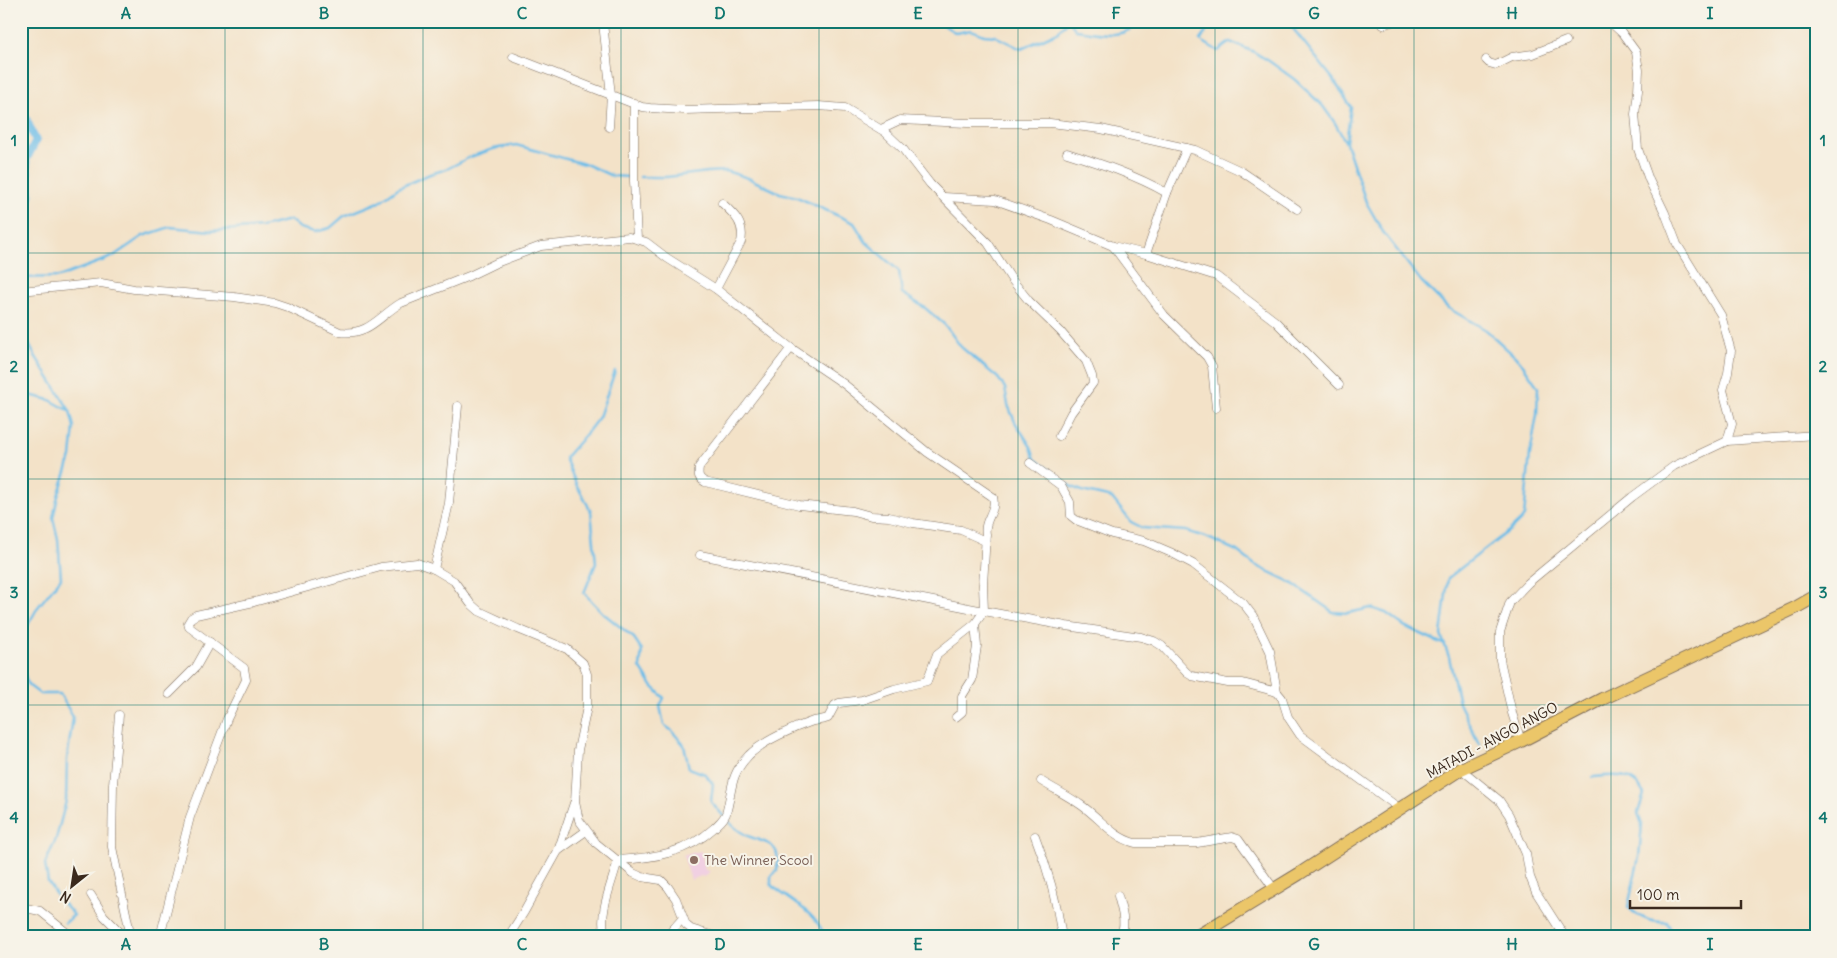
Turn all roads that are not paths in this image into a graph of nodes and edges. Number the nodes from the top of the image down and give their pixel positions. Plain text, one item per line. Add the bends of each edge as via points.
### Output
1 (1394, 21) edge
2 (1610, 21) edge
3 (603, 23) dead end
4 (1383, 25) dead end
5 (1566, 41) dead end
6 (514, 58) dead end
7 (1486, 60) dead end
8 (612, 95) junction
9 (634, 103) junction
10 (610, 128) dead end
11 (881, 129) junction
12 (1187, 148) junction
13 (1066, 154) dead end
14 (1168, 193) junction
15 (944, 197) junction
16 (722, 203) dead end
17 (1297, 209) dead end
18 (637, 239) junction
19 (1113, 246) junction
20 (1146, 254) junction
21 (716, 289) junction
22 (21, 291) edge
23 (791, 348) junction
24 (1339, 385) dead end
25 (458, 406) dead end
26 (1216, 408) dead end
27 (1816, 435) edge
28 (1059, 436) dead end
29 (1727, 441) junction
30 (1030, 463) dead end
31 (985, 541) junction
32 (700, 556) dead end
33 (434, 569) junction
34 (1816, 596) edge
35 (984, 611) junction
36 (975, 624) junction
37 (210, 642) junction
38 (1277, 692) junction
39 (169, 694) dead end
40 (120, 715) dead end
41 (956, 717) dead end
42 (1521, 741) junction
43 (1461, 770) junction
44 (1041, 781) dead end
45 (574, 802) junction
46 (1399, 808) junction
47 (586, 831) junction
48 (1035, 836) dead end
49 (558, 850) junction
50 (618, 860) junction
51 (1274, 889) junction
52 (91, 895) dead end
53 (1118, 896) dead end
54 (21, 907) edge
55 (683, 918) junction
56 (69, 937) edge
57 (125, 937) edge
58 (131, 937) edge
59 (160, 937) edge
60 (508, 937) edge
61 (605, 937) edge
62 (666, 937) edge
63 (717, 937) edge
64 (1062, 937) edge
65 (1119, 937) edge
66 (1196, 937) edge
67 (1565, 937) edge

1 - 4 street
2 - 29 street via 1636,52 1639,70 1635,114 1638,149 1649,180 1677,244 1721,315 1732,351 1723,390 1732,424
3 - 8 street
5 - 7 street via 1496,64
6 - 8 street
8 - 9 street
8 - 10 street
9 - 11 street via 650,108 685,110 845,108
9 - 18 street
11 - 12 street via 900,120 1050,123 1101,129
11 - 15 street via 903,149
12 - 14 street
12 - 17 street via 1241,171
13 - 14 street via 1116,169
14 - 20 street
15 - 19 street via 995,200
15 - 28 street via 988,243 1012,280 1086,361 1093,383
16 - 21 street via 737,216 743,234
18 - 21 street
18 - 22 street via 629,237 541,246 401,303 374,324 351,333 340,332 276,303 234,297 134,289 101,283
19 - 20 street
19 - 26 street via 1164,315 1212,366
20 - 24 street via 1216,276 1276,322
21 - 23 street
23 - 31 street via 844,384 926,452 993,497 993,508 985,527
23 - 31 street via 699,468 700,479 799,505 889,516 962,530
25 - 33 street via 448,511
27 - 29 street
29 - 42 street via 1674,466 1632,497 1528,583 1510,602 1500,632 1500,660
30 - 38 street via 1061,486 1070,502 1071,516 1076,520 1172,553 1193,564 1243,603 1270,651
31 - 35 street
32 - 35 street
33 - 37 street via 417,563 380,567 254,602 196,614 188,623 189,627
33 - 45 street via 454,582 479,611 567,649 583,663 587,674 587,707 578,750
34 - 42 highway, MATADI - ANGO ANGO
35 - 36 street
35 - 38 street via 1141,637 1162,646 1192,676 1243,683
36 - 41 street via 977,646 972,680 963,693 962,712
36 - 50 street via 937,654 928,681 862,700 839,702 828,718 794,729 766,742 750,754 733,777 727,812 695,843 666,855
37 - 39 street via 196,667
37 - 59 street via 244,668 246,680 190,817
38 - 46 street via 1300,735
40 - 58 street via 112,848
42 - 43 highway, MATADI - ANGO ANGO
43 - 46 highway, MATADI - ANGO ANGO
43 - 67 street via 1499,800 1509,815 1526,854 1536,892
44 - 51 street via 1082,806 1125,841 1238,839
45 - 47 street
45 - 49 street
46 - 51 highway, MATADI - ANGO ANGO
47 - 49 street
47 - 50 street
48 - 64 street via 1050,877
49 - 60 street
50 - 55 street via 633,873 661,880 676,899
50 - 61 street via 602,924
51 - 66 highway, MATADI - ANGO ANGO
52 - 57 street via 104,916
53 - 65 street via 1124,921
54 - 56 street via 40,911
55 - 62 street
55 - 63 street via 691,930

